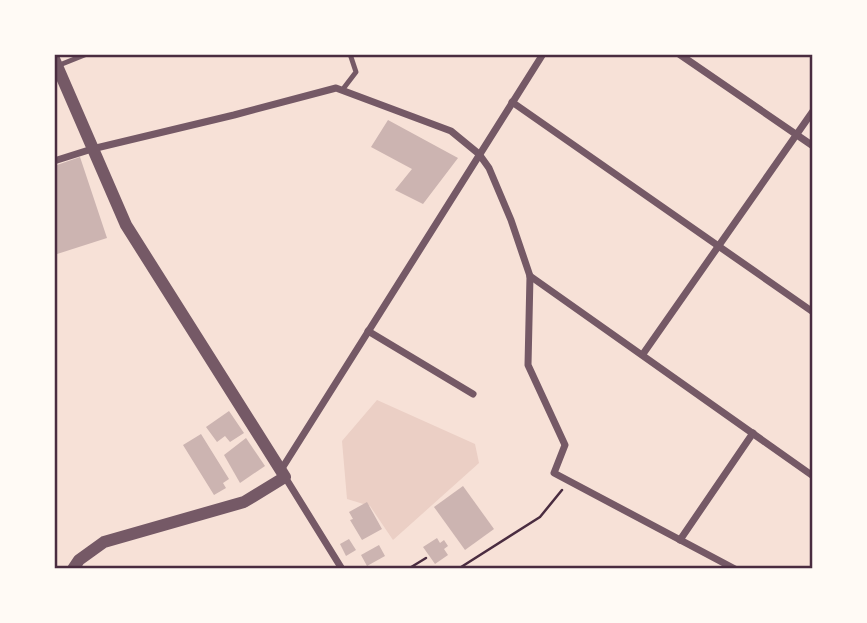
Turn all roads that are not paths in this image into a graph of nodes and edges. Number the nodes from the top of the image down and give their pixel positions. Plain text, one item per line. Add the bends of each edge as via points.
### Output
1 (87, 54) edge
2 (349, 54) edge
3 (543, 54) edge
4 (679, 54) edge
5 (56, 63) edge
6 (344, 89) junction
7 (512, 103) junction
8 (813, 111) edge
9 (797, 135) junction
10 (813, 146) edge
11 (92, 149) junction
12 (479, 153) junction
13 (54, 160) edge
14 (718, 246) junction
15 (530, 276) junction
16 (813, 312) edge
17 (368, 331) junction
18 (643, 354) junction
19 (473, 394) dead end
20 (753, 433) junction
21 (283, 474) junction
22 (813, 476) edge
23 (680, 540) junction
24 (73, 569) edge
25 (342, 569) edge
26 (735, 569) edge

1 - 5 lane
2 - 6 lane via 356,72
3 - 7 street
4 - 9 street
5 - 11 street
6 - 11 street
6 - 12 street via 451,131
7 - 12 street
7 - 14 street
8 - 9 street
9 - 10 street
9 - 14 street
11 - 13 street
11 - 21 street via 126,225
12 - 15 street via 511,220
12 - 17 street
14 - 16 street
14 - 18 street
15 - 18 street
15 - 23 street via 528,365 565,445 554,473
17 - 19 street
17 - 21 street
18 - 20 street
20 - 22 street
20 - 23 street
21 - 24 street via 269,489 244,502 104,542
21 - 25 street
23 - 26 street

